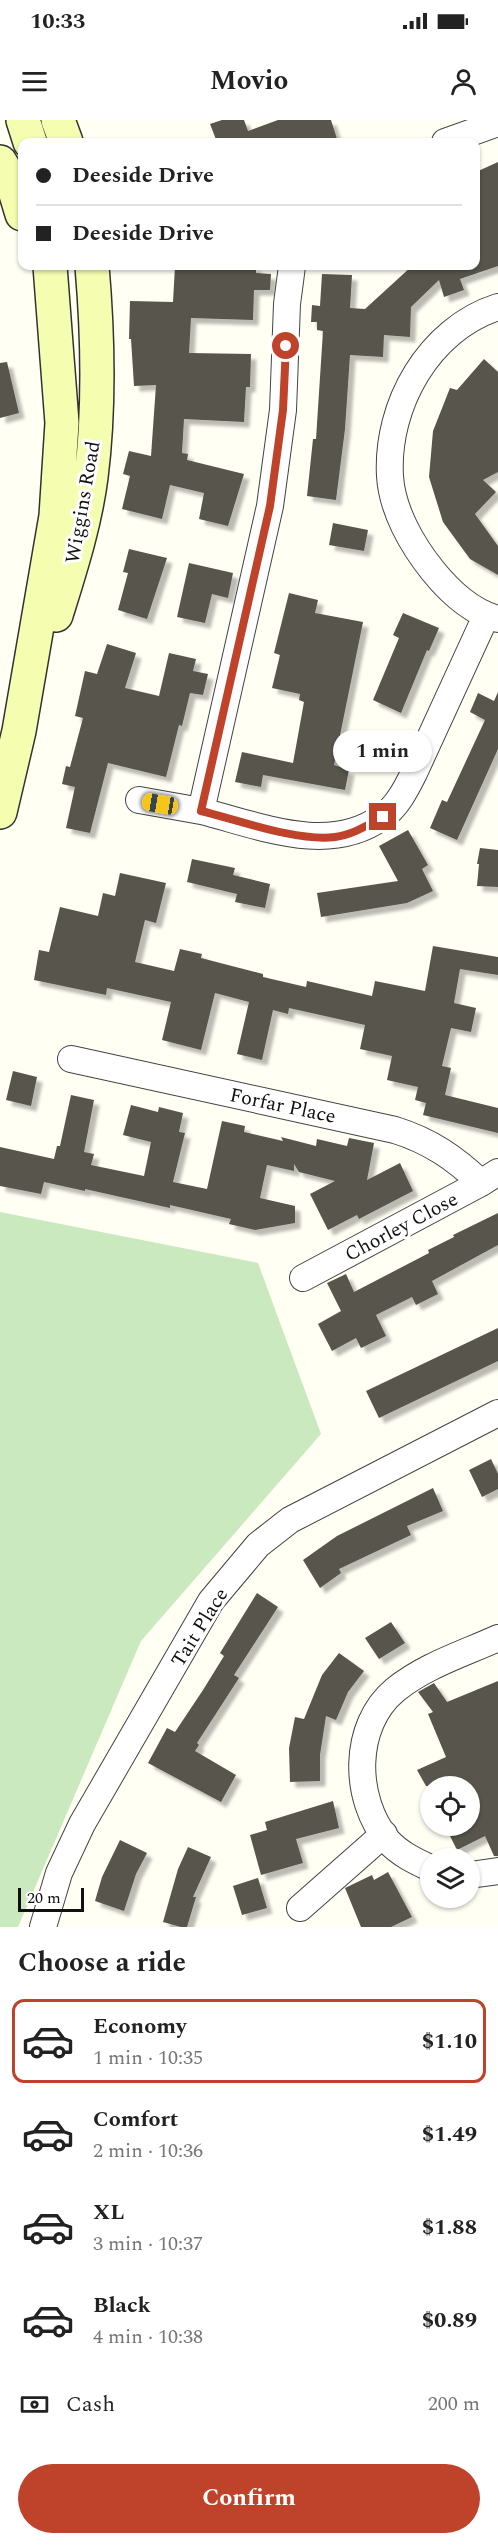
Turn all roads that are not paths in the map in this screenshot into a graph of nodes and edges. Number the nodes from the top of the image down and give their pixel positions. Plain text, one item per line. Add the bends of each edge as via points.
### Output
1 (23, 120) edge
2 (58, 120) edge
3 (498, 123) edge
4 (29, 138) edge
5 (65, 138) edge
6 (456, 138) edge
7 (0, 162) edge
8 (18, 201) edge
9 (40, 270) edge
10 (50, 270) edge
11 (92, 270) edge
12 (291, 270) edge
13 (498, 307) edge
14 (55, 317) junction
15 (492, 617) edge
16 (19, 731) junction
17 (140, 800) dead end
18 (201, 811) junction
19 (0, 812) edge
20 (71, 1059) dead end
21 (490, 1177) edge
22 (303, 1278) dead end
23 (498, 1413) edge
24 (498, 1638) edge
25 (384, 1834) junction
26 (420, 1863) edge
27 (498, 1871) edge
28 (480, 1874) edge
29 (300, 1908) dead end
30 (43, 1927) edge

1 - 4 street
2 - 5 street
3 - 6 street
7 - 8 street
9 - 14 street
10 - 14 street, Wiggins Road
11 - 16 street, Wiggins Road via 98,351 90,479 71,568
12 - 18 street via 283,410 270,506
13 - 15 street via 481,312 454,330 416,373 399,410 390,476 402,520 421,555 450,591
14 - 16 street, Wiggins Road via 62,423 56,516
15 - 18 street via 401,797 383,817 335,837 299,835
16 - 19 street, Wiggins Road
17 - 18 street
20 - 21 street, Forfar Place via 395,1130 418,1137
21 - 22 street, Chorley Close
23 - 30 street, Tait Place via 290,1520 258,1545 211,1601 82,1824 59,1873
24 - 25 street via 417,1674 377,1710 366,1735 363,1768 366,1796
25 - 26 street via 405,1856
25 - 29 street
27 - 28 street

